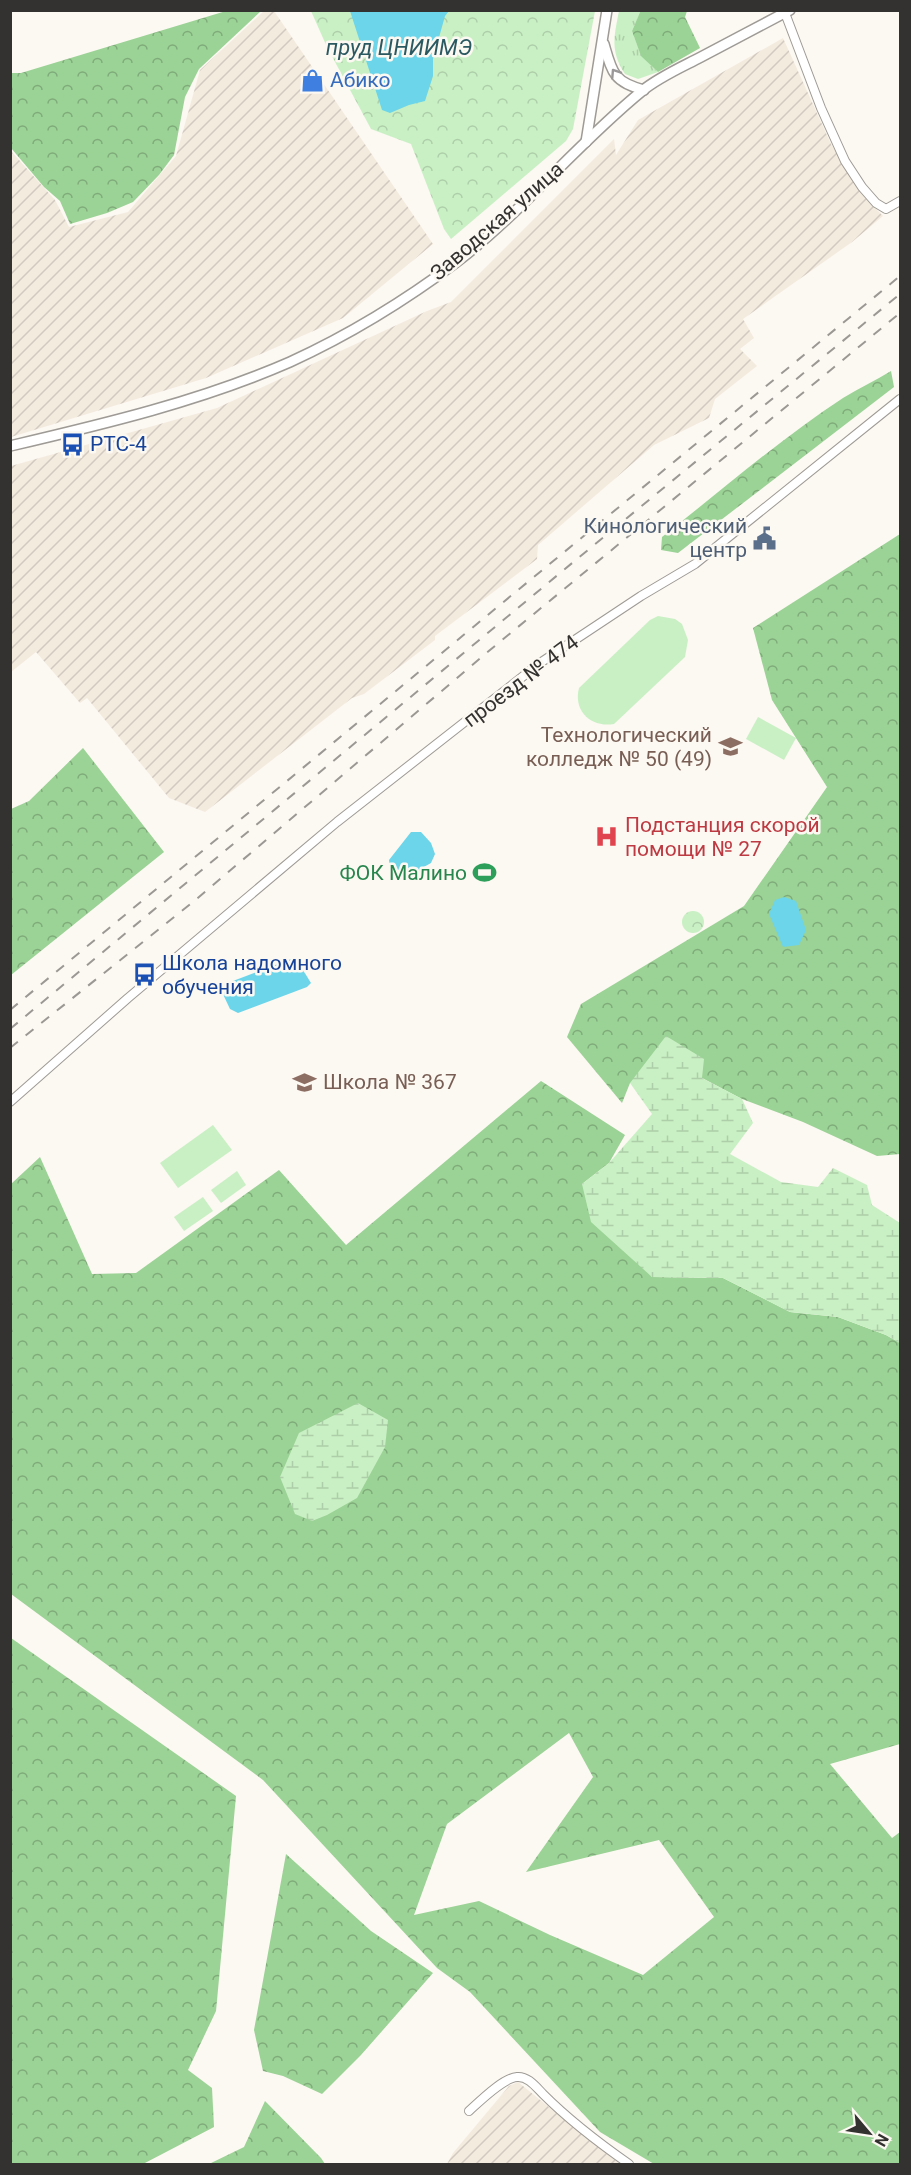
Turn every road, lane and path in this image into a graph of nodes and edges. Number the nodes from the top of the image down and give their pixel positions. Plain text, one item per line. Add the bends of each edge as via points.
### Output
1 (608, 10) edge
2 (787, 12) edge
3 (603, 42) junction
4 (644, 90) junction
5 (586, 142) junction
6 (900, 201) edge
7 (900, 399) edge
8 (10, 446) edge
9 (10, 1102) edge
10 (468, 2111) dead end
11 (629, 2164) edge

1 - 3 street
2 - 4 street, Заводская улица
2 - 6 street via 821,108 851,170 876,203 886,208
4 -> 3 street via 620,82 612,71
3 - 5 street
4 - 5 street, Заводская улица
5 - 8 street, Заводская улица via 527,201 458,261 376,317 290,362 207,393
7 - 9 street, проезд № 474 via 695,564 540,663 337,822
10 - 11 street via 499,2086 521,2076

